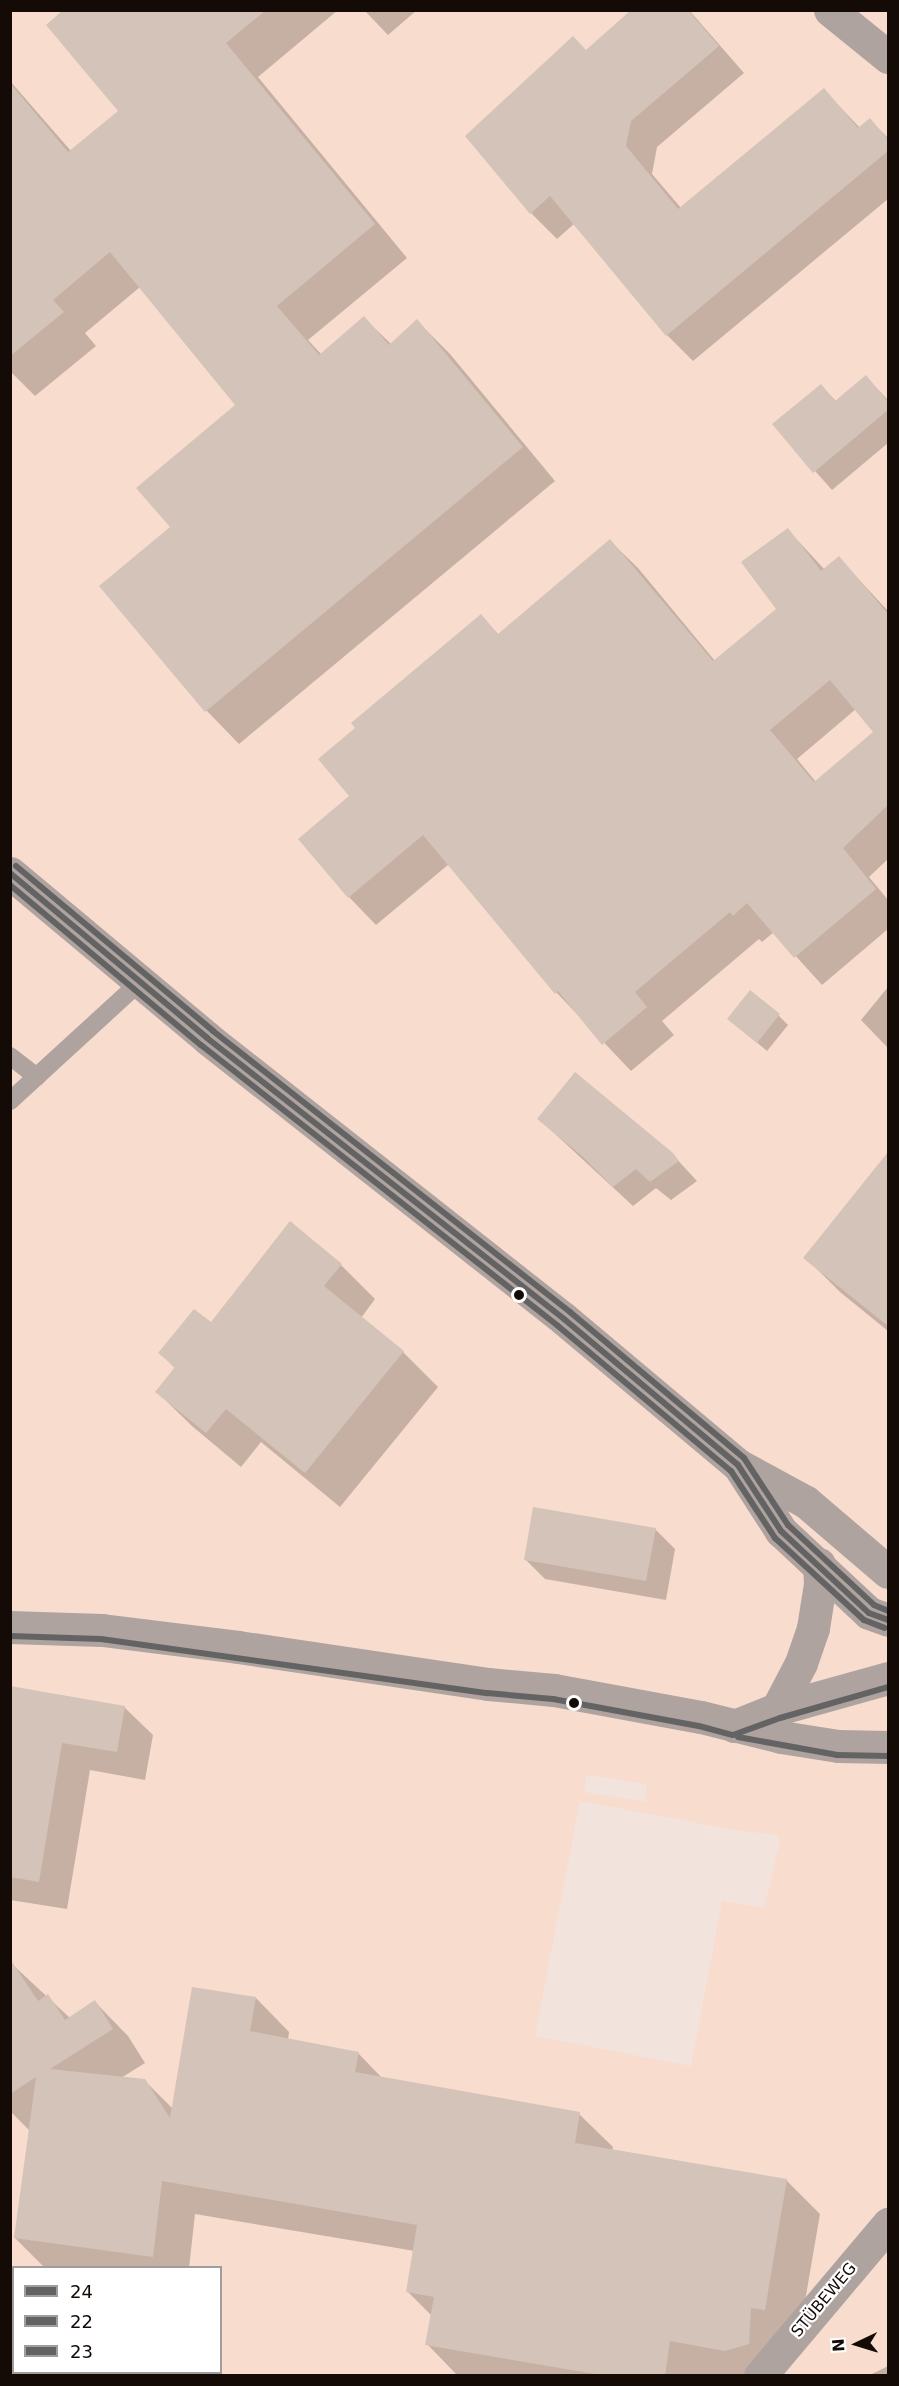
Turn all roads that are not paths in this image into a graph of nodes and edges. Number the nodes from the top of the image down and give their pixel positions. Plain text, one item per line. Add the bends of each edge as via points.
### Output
1 (830, 10) edge
2 (888, 57) edge
3 (10, 873) edge
4 (140, 982) junction
5 (10, 1056) edge
6 (37, 1077) junction
7 (10, 1101) edge
8 (738, 1465) junction
9 (819, 1564) junction
10 (888, 1572) edge
11 (888, 1620) edge
12 (10, 1627) edge
13 (888, 1678) edge
14 (777, 1709) junction
15 (734, 1726) junction
16 (886, 1746) edge
17 (888, 2224) edge
18 (760, 2376) edge

1 - 2 street
3 - 4 street
4 - 6 lane
4 - 8 street via 564,1319
5 - 6 lane
6 - 7 lane
8 - 9 street via 781,1531
8 - 10 street via 806,1502
9 - 11 street via 869,1613
9 - 14 street via 813,1628 801,1663
12 - 15 street via 102,1630 554,1690
13 - 14 street
14 - 15 street
15 - 16 street via 838,1746
17 - 18 street, STÜBEWEG

